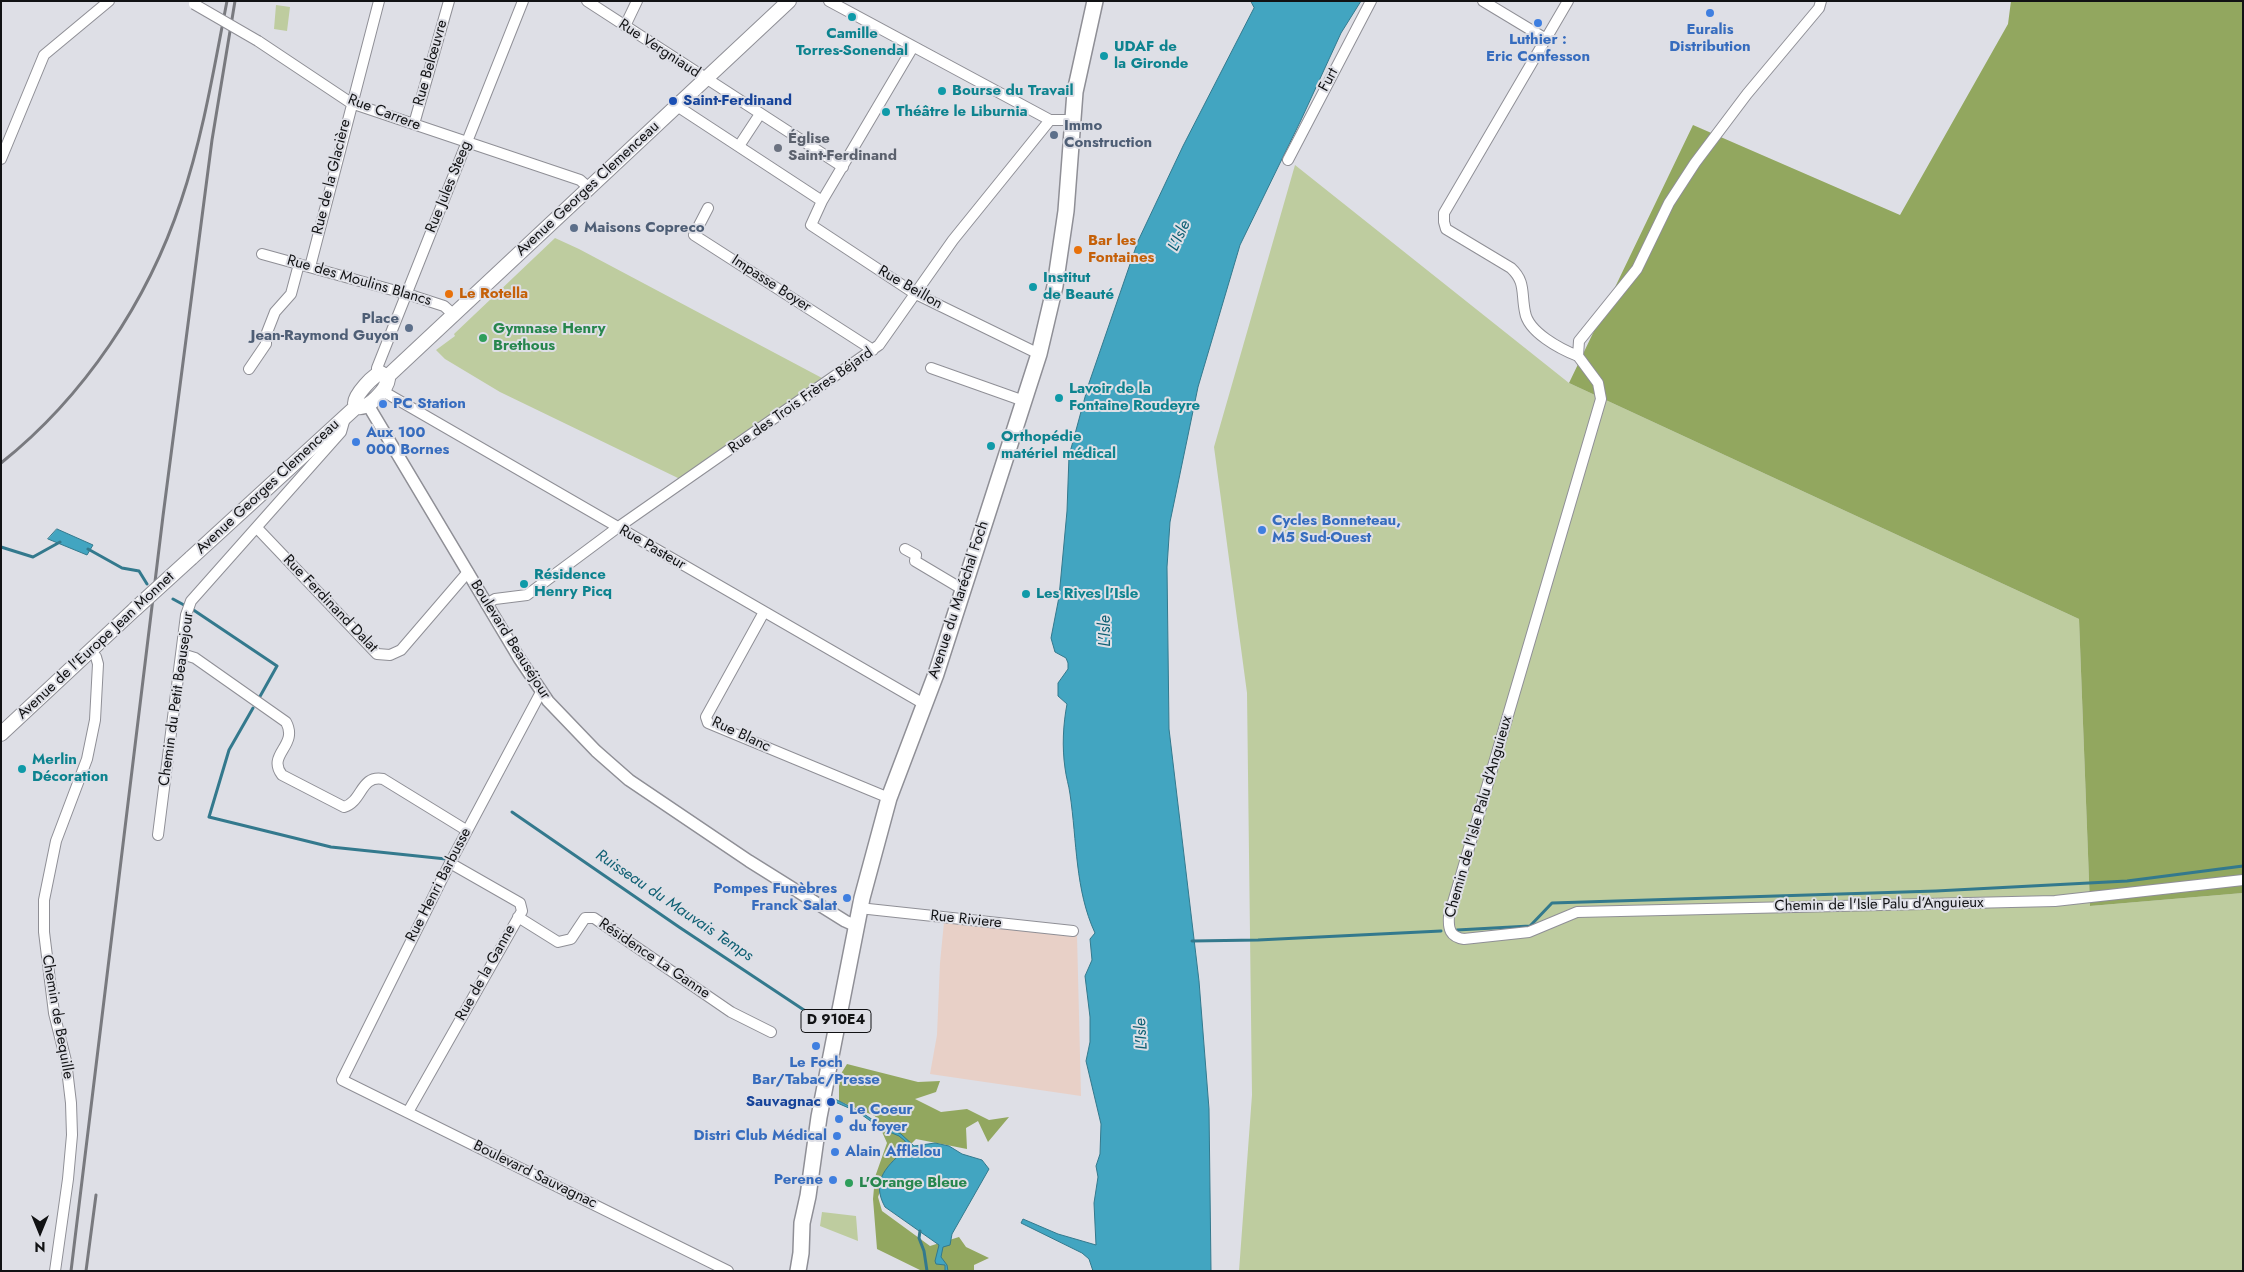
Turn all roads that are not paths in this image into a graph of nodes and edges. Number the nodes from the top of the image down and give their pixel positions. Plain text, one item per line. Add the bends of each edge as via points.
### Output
1 (110, 1) edge
2 (379, 1) edge
3 (450, 1) edge
4 (523, 1) edge
5 (586, 1) edge
6 (637, 1) edge
7 (789, 1) edge
8 (830, 1) edge
9 (1095, 1) edge
10 (1371, 1) edge
11 (1483, 1) edge
12 (1568, 1) edge
13 (1821, 1) edge
14 (192, 2) edge
15 (625, 26) junction
16 (1546, 39) junction
17 (913, 47) junction
18 (706, 80) junction
19 (351, 103) junction
20 (677, 106) junction
21 (760, 114) junction
22 (1050, 120) junction
23 (1073, 120) junction
24 (414, 124) junction
25 (466, 142) junction
26 (739, 146) junction
27 (1, 159) edge
28 (1288, 160) dead end
29 (843, 167) junction
30 (589, 188) junction
31 (822, 201) junction
32 (708, 208) dead end
33 (262, 254) dead end
34 (299, 264) junction
35 (310, 267) junction
36 (914, 293) junction
37 (407, 294) junction
38 (454, 314) junction
39 (873, 350) junction
40 (1039, 354) junction
41 (1578, 356) junction
42 (931, 368) dead end
43 (248, 370) dead end
44 (382, 375) junction
45 (380, 392) junction
46 (1024, 401) junction
47 (362, 406) junction
48 (346, 417) junction
49 (257, 528) junction
50 (617, 528) junction
51 (905, 549) dead end
52 (191, 558) joint
53 (468, 572) junction
54 (962, 589) junction
55 (486, 604) junction
56 (764, 612) junction
57 (91, 651) junction
58 (182, 654) junction
59 (541, 692) junction
60 (924, 704) junction
61 (1, 734) edge
62 (889, 798) junction
63 (466, 830) junction
64 (158, 836) dead end
65 (450, 862) junction
66 (2243, 880) edge
67 (860, 908) junction
68 (518, 918) junction
69 (856, 926) junction
70 (1073, 931) dead end
71 (770, 1032) dead end
72 (342, 1080) joint
73 (408, 1112) junction
74 (808, 1196) junction
75 (54, 1271) edge
76 (728, 1271) edge
77 (798, 1271) edge
78 (810, 1271) edge

1 - 27 street via 44,55
2 - 19 street, Rue de la Glacière
3 - 24 street, Rue Belœuvre
4 - 25 street, Rue Jules Steeg
5 - 15 street, Rue Vergniaud
6 - 15 street
7 - 18 main road, Avenue Georges Clemenceau
8 - 17 street
9 - 23 main road, Avenue du Maréchal Foch / D 910E4 via 1078,72
10 - 28 street, Furt
11 - 16 street
12 - 16 street
13 - 41 street via 1819,8 1695,163 1669,203 1637,269 1579,341
14 - 19 street, Rue Carrere, bridge
15 - 18 street, Rue Vergniaud
16 - 41 street via 1444,214 1444,222 1446,229 1520,276 1530,325 1558,348
17 - 22 street
17 - 29 street
18 - 20 main road, Avenue Georges Clemenceau
18 - 21 street, Rue Vergniaud
19 - 24 street, Rue Carrere
19 - 35 street, Rue de la Glacière
20 - 26 street
20 - 30 main road, Avenue Georges Clemenceau
21 - 26 street
21 - 29 street, Rue Vergniaud
22 - 23 street
22 - 36 street, Rue des Trois Frères Béjard
23 - 40 main road, Avenue du Maréchal Foch / D 910E4 via 1066,211 1055,286
24 - 25 street, Rue Carrere
25 - 30 street, Rue Carrere via 580,180
25 - 37 street, Rue Jules Steeg
26 - 31 street
29 - 31 street
30 - 38 main road, Avenue Georges Clemenceau
31 - 36 street, Rue Beillon via 810,224
32 - 39 street, Impasse Boyer via 694,235
33 - 34 street, Rue des Moulins Blancs
34 - 35 street, Rue des Moulins Blancs
34 - 43 street via 291,294 275,312 266,344
35 - 37 street, Rue des Moulins Blancs
36 - 39 street, Rue des Trois Frères Béjard via 880,345
36 - 40 street, Rue Beillon
37 - 38 street, Rue des Moulins Blancs via 444,306
37 - 44 street, Rue Jules Steeg via 377,368
38 - 44 main road, Avenue Georges Clemenceau
39 - 50 street, Rue des Trois Frères Béjard
40 - 46 main road, Avenue du Maréchal Foch / D 910E4
41 - 66 street, Chemin de l'Isle Palu d’Anguieux via 1598,383 1600,399 1449,916 1448,926 1456,938 1529,932 1577,912 2055,901
42 - 46 street
44 - 45 main road, Avenue Georges Clemenceau via 387,384
44 - 47 main road, Avenue Georges Clemenceau via 357,396 355,401
45 - 47 main road, Avenue Georges Clemenceau
45 - 50 street, Rue Pasteur
46 - 54 main road, Avenue du Maréchal Foch / D 910E4
47 - 48 main road, Avenue Georges Clemenceau
47 - 53 street, Boulevard Beauséjour
48 - 49 street, Avenue Georges Clemenceau via 341,432
48 - 52 main road, Avenue Georges Clemenceau
49 - 53 street, Rue Ferdinand Dalat via 376,654 390,656 401,650
49 - 58 street, Chemin du Petit Beausejour via 191,601
50 - 55 street, Rue des Trois Frères Béjard via 527,595 495,599
50 - 56 street, Rue Pasteur
51 - 54 street via 916,555 915,561
52 - 57 main road, Avenue de l'Europe Jean Monnet, bridge
53 - 55 street, Boulevard Beauséjour
54 - 60 main road, Avenue du Maréchal Foch / D 910E4
55 - 59 street, Boulevard Beauséjour
56 - 60 street, Rue Pasteur
56 - 62 street, Rue Blanc via 706,717 708,723
57 - 61 main road, Avenue de l'Europe Jean Monnet
57 - 75 street, Chemin de Bequille via 98,664 95,720 87,758 56,841 44,900 44,932 54,1013 66,1061 72,1135
58 - 63 street via 195,658 286,722 290,739 277,759 282,775 344,807 351,805 369,780 383,780
58 - 64 street, Chemin du Petit Beausejour
59 - 63 street, Rue Henri Barbusse
59 - 69 street, Boulevard Beauséjour via 596,751 629,780 749,861
60 - 62 main road, Avenue du Maréchal Foch / D 910E4
62 - 67 main road, Avenue du Maréchal Foch / D 910E4
63 - 65 street, Rue Henri Barbusse
65 - 68 street, Rue de la Ganne via 520,903 522,911
65 - 72 street, Rue Henri Barbusse
67 - 69 main road, Avenue du Maréchal Foch / D 910E4
67 - 70 street, Rue Riviere
68 - 71 street, Résidence La Ganne via 558,942 571,939 585,918 594,918 731,1012
68 - 73 street, Rue de la Ganne
69 - 74 main road, Avenue du Maréchal Foch / D 910E4 via 825,1083
72 - 73 street, Boulevard Sauvagnac
73 - 76 street, Boulevard Sauvagnac
74 - 77 main road, Avenue du Maréchal Foch / D 910E4
74 - 78 main road, Avenue du Maréchal Foch / D 910E4

